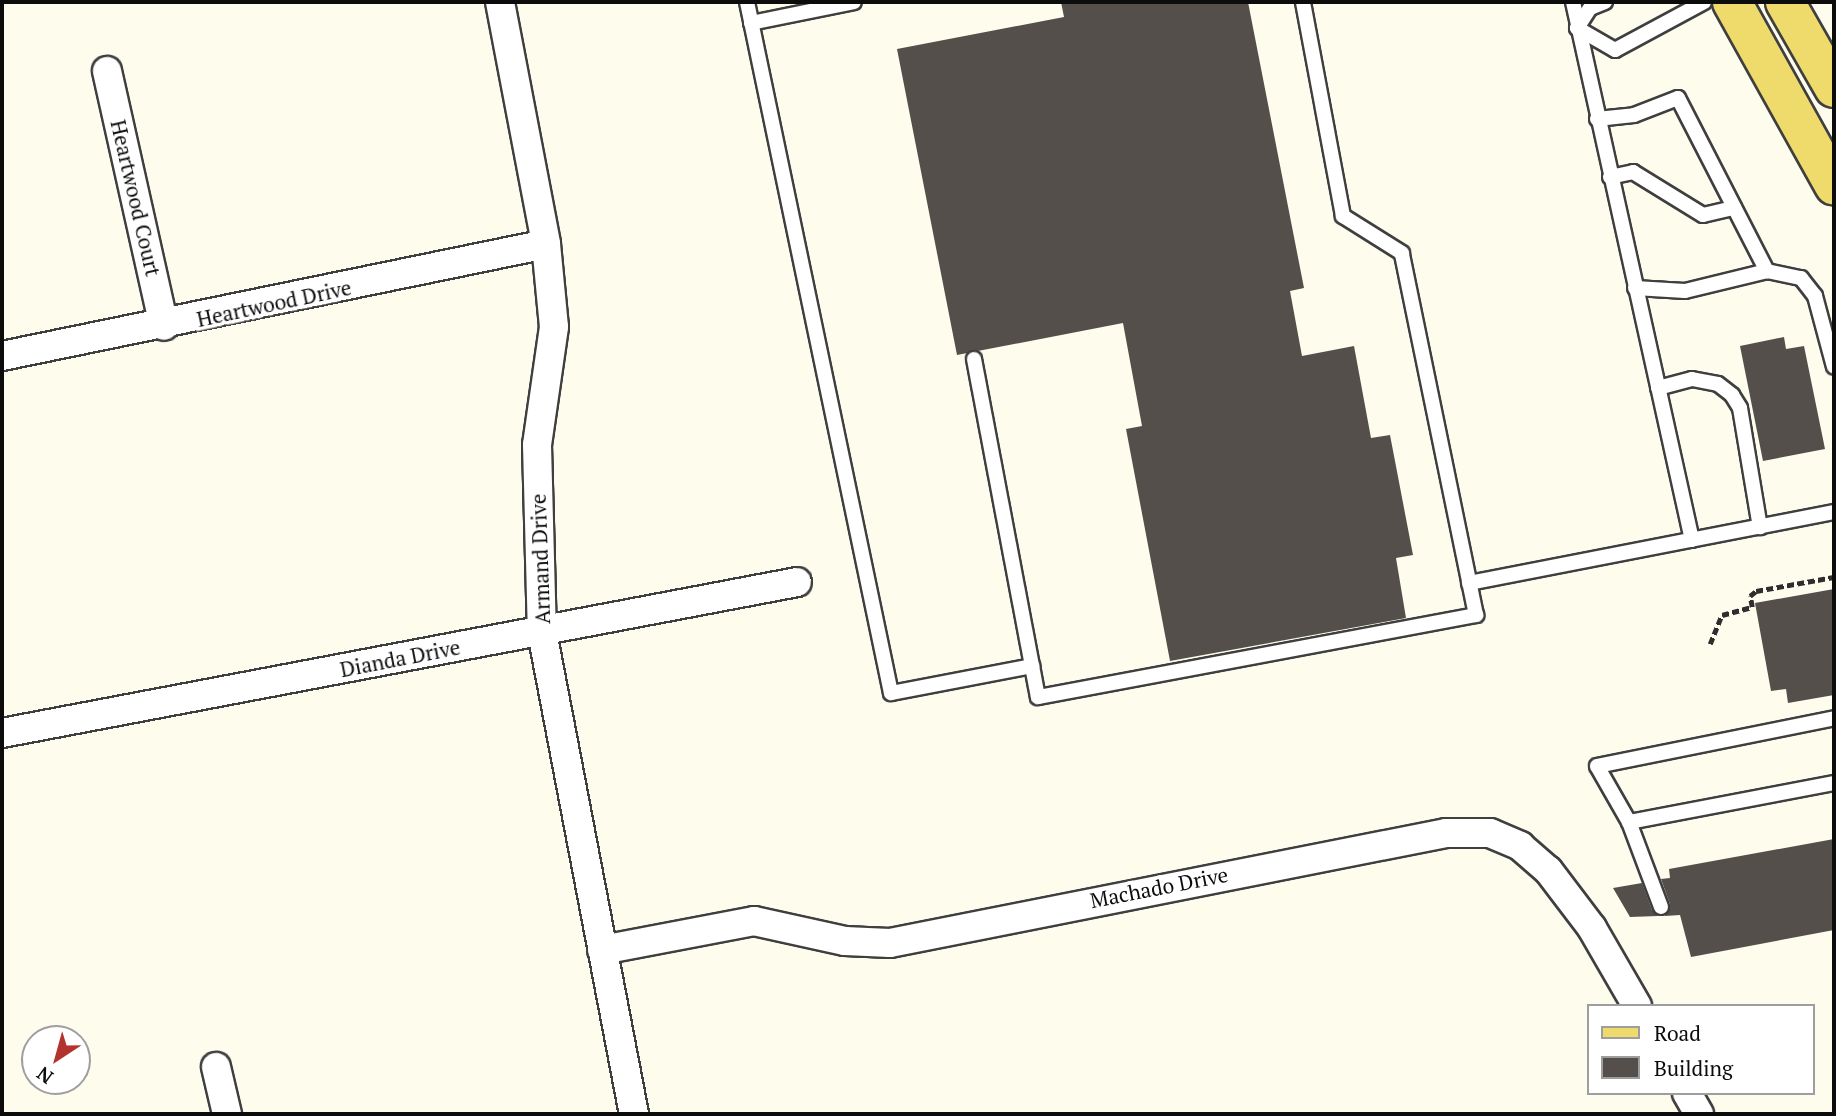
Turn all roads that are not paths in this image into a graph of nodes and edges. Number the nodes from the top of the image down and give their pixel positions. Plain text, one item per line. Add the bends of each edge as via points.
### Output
1 (500, 2) edge
2 (747, 2) edge
3 (854, 2) edge
4 (1303, 2) edge
5 (1573, 2) edge
6 (1605, 2) edge
7 (1704, 2) edge
8 (1732, 2) edge
9 (1785, 2) edge
10 (1810, 2) edge
11 (751, 23) junction
12 (1577, 28) junction
13 (1834, 46) edge
14 (107, 71) dead end
15 (1834, 88) edge
16 (1597, 119) junction
17 (1610, 177) junction
18 (1834, 185) edge
19 (1734, 208) junction
20 (546, 244) junction
21 (1767, 271) junction
22 (1635, 288) junction
23 (164, 326) junction
24 (2, 356) edge
25 (974, 359) dead end
26 (1834, 367) edge
27 (1658, 388) junction
28 (1834, 512) edge
29 (1760, 527) junction
30 (1692, 540) junction
31 (797, 582) dead end
32 (1469, 583) junction
33 (542, 632) junction
34 (1032, 666) junction
35 (1834, 718) edge
36 (2, 733) edge
37 (1834, 783) edge
38 (1629, 822) junction
39 (1661, 906) dead end
40 (602, 950) junction
41 (1636, 1004) edge
42 (216, 1067) dead end
43 (1688, 1095) edge
44 (226, 1114) edge
45 (634, 1114) edge
46 (1699, 1114) edge

1 - 20 street, Armand Drive
2 - 11 lane
3 - 11 lane
4 - 32 lane via 1343,216 1402,253
5 - 12 lane
6 - 12 lane via 1590,8
7 - 12 lane via 1615,50
8 - 18 main road
9 - 15 main road
10 - 13 main road
11 - 34 lane via 891,694
12 - 16 lane
14 - 23 street, Heartwood Court
16 - 17 lane
16 - 19 lane via 1634,115 1678,98
17 - 19 lane via 1633,172 1703,215
17 - 22 lane
19 - 21 lane
20 - 23 street, Heartwood Drive
20 - 33 street, Armand Drive via 554,327 537,445
21 - 22 lane via 1685,291
21 - 26 lane via 1801,278 1815,296
22 - 27 lane
23 - 24 street, Heartwood Drive
25 - 34 lane
27 - 29 lane via 1692,379 1718,384 1732,395 1740,408
27 - 30 lane
28 - 29 lane
29 - 30 lane
30 - 32 lane
31 - 33 street, Dianda Drive
32 - 34 lane via 1476,615 1462,618 1038,697
33 - 36 street, Dianda Drive
33 - 40 street, Armand Drive
35 - 38 lane via 1597,766
37 - 38 lane
38 - 39 lane
40 - 41 street, Machado Drive via 754,921 845,941 890,943 1446,833 1490,833 1520,846 1548,870 1592,928
40 - 45 street, Armand Drive
42 - 44 street
43 - 46 street

